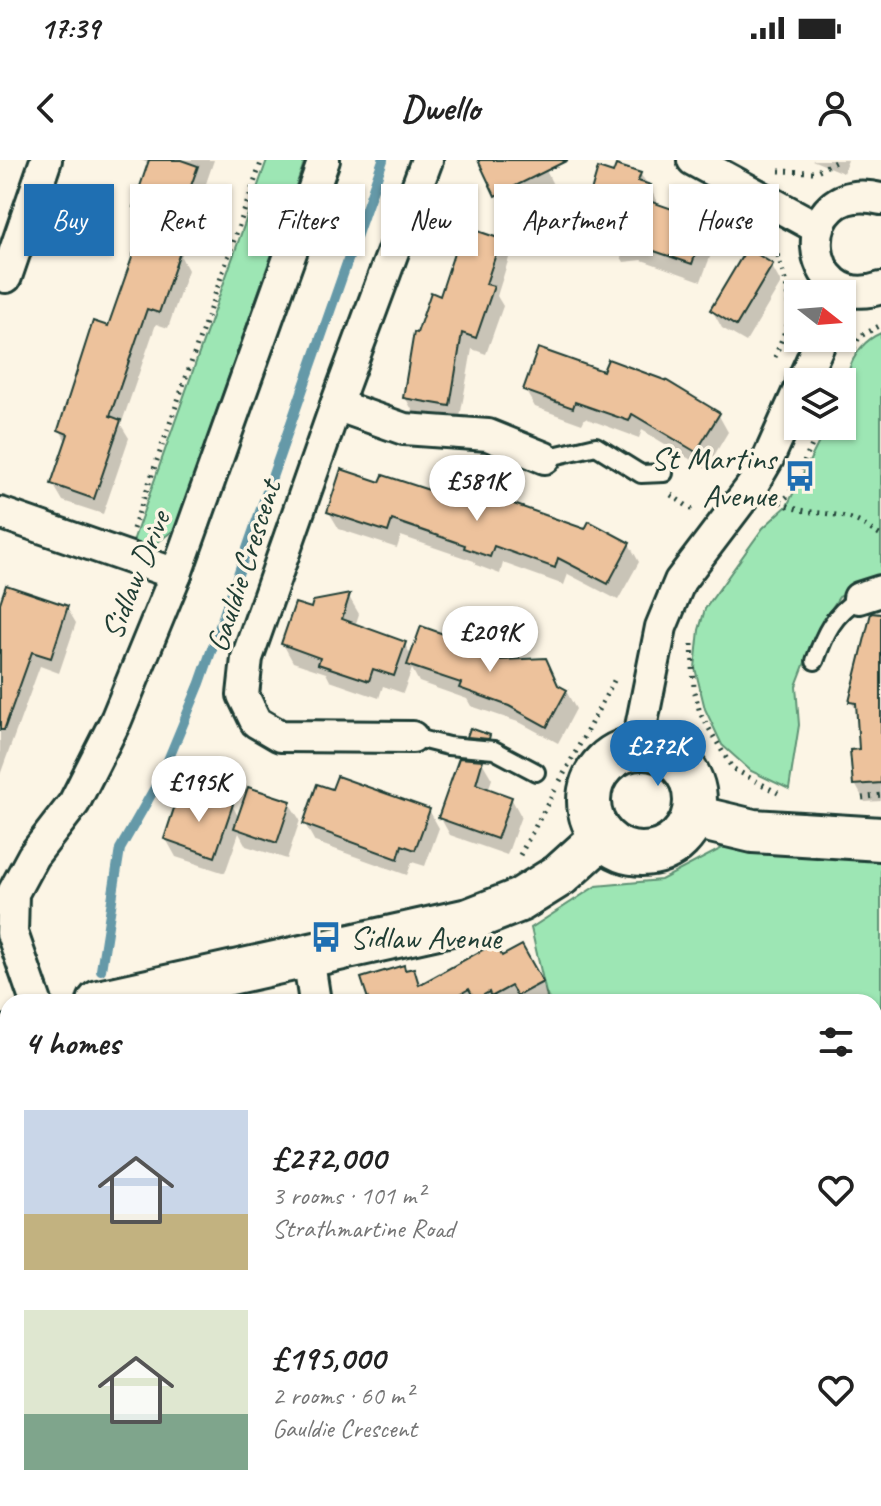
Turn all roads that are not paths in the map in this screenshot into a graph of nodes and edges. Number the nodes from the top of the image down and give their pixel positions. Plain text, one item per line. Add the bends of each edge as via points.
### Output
1 (46, 160) edge
2 (324, 160) edge
3 (427, 160) edge
4 (693, 160) edge
5 (881, 199) edge
6 (818, 228) junction
7 (6, 277) dead end
8 (832, 280) edge
9 (881, 288) edge
10 (856, 292) edge
11 (336, 405) junction
12 (784, 423) edge
13 (545, 458) joint
14 (664, 473) dead end
15 (0, 513) edge
16 (176, 574) junction
17 (870, 595) edge
18 (815, 661) dead end
19 (412, 737) joint
20 (637, 747) junction
21 (536, 772) dead end
22 (694, 817) junction
23 (602, 837) junction
24 (881, 839) edge
25 (308, 956) junction
26 (33, 994) edge
27 (135, 994) edge
28 (314, 994) edge

1 - 7 street
2 - 16 street, Sidlaw Drive
3 - 11 street, Gauldie Crescent
4 - 6 street
5 - 6 street via 851,197 837,203
6 - 8 street via 816,256
9 - 10 street
11 - 13 street via 404,429 488,435
11 - 19 street, Gauldie Crescent via 247,658 243,695 256,722 280,736
12 - 20 street via 752,486 680,581 661,627
13 - 14 lane via 596,446 641,474
15 - 16 street
16 - 26 street, Sidlaw Drive via 116,720 74,803 33,856 13,893 12,933
17 - 18 lane via 843,609
19 - 21 lane, Gauldie Crescent via 494,750
20 - 22 street via 655,749 684,767 693,783
20 - 23 street via 621,752 596,773 589,806
22 - 23 street via 671,847 653,854 634,854
22 - 24 street via 753,831
23 - 25 street via 560,875 520,900 469,920
25 - 27 street
25 - 28 street

